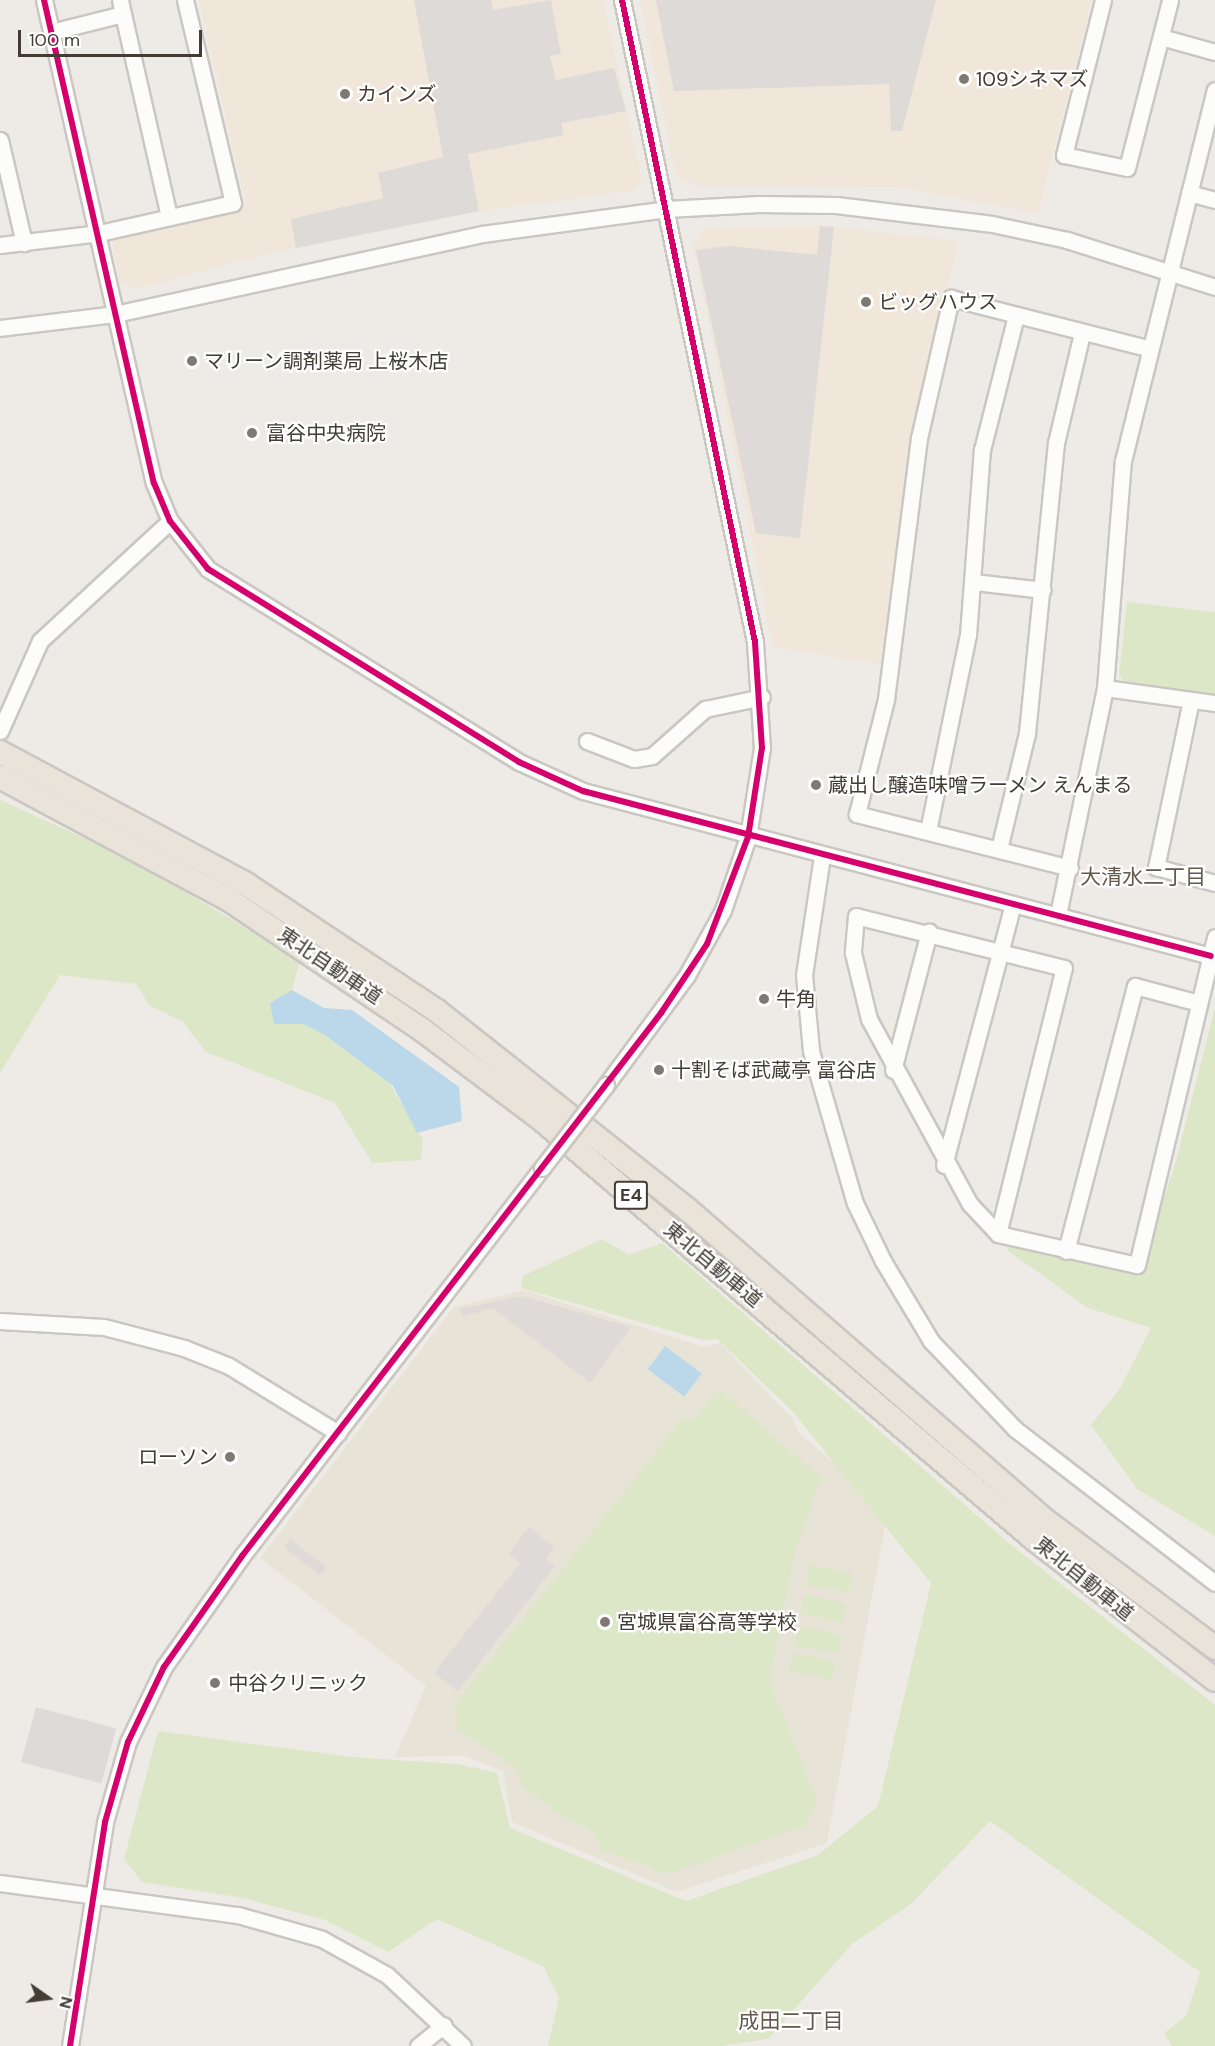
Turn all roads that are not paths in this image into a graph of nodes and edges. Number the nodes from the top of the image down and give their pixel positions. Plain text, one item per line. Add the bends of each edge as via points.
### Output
1 (44, 0) edge
2 (185, 0) edge
3 (622, 0) edge
4 (1102, 0) edge
5 (1170, 0) edge
6 (121, 7) edge
7 (51, 32) junction
8 (1161, 37) junction
9 (1215, 52) edge
10 (1215, 90) edge
11 (0, 140) edge
12 (1190, 193) junction
13 (1215, 201) edge
14 (666, 209) junction
15 (169, 217) junction
16 (99, 233) junction
17 (24, 243) junction
18 (0, 245) edge
19 (1169, 269) junction
20 (1215, 287) edge
21 (115, 314) junction
22 (1016, 316) junction
23 (0, 328) edge
24 (1083, 333) junction
25 (1147, 348) junction
26 (170, 521) junction
27 (974, 582) junction
28 (1043, 590) junction
29 (1105, 688) junction
30 (762, 697) junction
31 (1191, 700) junction
32 (1215, 703) edge
33 (0, 731) edge
34 (587, 741) dead end
35 (0, 752) edge
36 (0, 777) edge
37 (928, 831) junction
38 (748, 837) junction
39 (999, 849) junction
40 (822, 856) junction
41 (1070, 867) junction
42 (1215, 883) edge
43 (1012, 904) junction
44 (1058, 915) junction
45 (929, 932) junction
46 (1215, 937) edge
47 (1000, 949) junction
48 (1210, 956) junction
49 (1199, 1003) junction
50 (893, 1070) junction
51 (944, 1165) junction
52 (998, 1234) junction
53 (1066, 1251) junction
54 (0, 1321) edge
55 (338, 1433) junction
56 (1215, 1583) edge
57 (1215, 1648) edge
58 (1215, 1680) edge
59 (0, 1883) edge
60 (92, 1895) junction
61 (444, 2025) junction
62 (70, 2046) edge
63 (418, 2046) edge
64 (463, 2046) edge

1 - 7 street
2 - 15 street via 234,203
3 - 14 street
4 - 8 street via 1064,155 1127,168
5 - 8 street
6 - 7 street
6 - 15 street
7 - 16 street
8 - 9 street
10 - 12 street
11 - 17 street
12 - 13 street
12 - 19 street
14 - 19 street via 831,205 913,212 1067,240
14 - 21 street via 482,234
14 - 30 street
15 - 16 street
16 - 17 street
16 - 21 street
17 - 18 street
19 - 20 street
19 - 25 street
21 - 23 street
21 - 26 street via 154,483
22 - 24 street
22 - 27 street via 982,450
22 - 37 street via 951,298 919,438 886,699 856,813
24 - 25 street
24 - 28 street via 1058,427
25 - 29 street via 1122,461
26 - 33 street via 40,641
26 - 38 street via 187,546 229,584 519,762 607,800
27 - 28 street
27 - 37 street via 957,706
28 - 39 street via 1027,733
29 - 31 street
29 - 41 street
30 - 34 street via 705,710 652,756 634,759
30 - 38 street via 760,768
31 - 32 street
31 - 42 street via 1156,867
35 - 57 highway, 東北自動車道 / E4 via 246,884 437,1011 687,1209 1050,1524
36 - 58 highway, 東北自動車道 / E4 via 228,899 421,1029 542,1120 1034,1539
37 - 39 street
38 - 40 street
38 - 55 street, bridge via 707,944 606,1085
39 - 41 street
40 - 43 street
40 - 56 street via 804,975 811,1051 855,1203 883,1262 931,1341 1007,1422
41 - 44 street
43 - 44 street
43 - 47 street
44 - 48 street
45 - 47 street
45 - 50 street
45 - 50 street via 856,916 852,923 861,990
46 - 48 street
47 - 51 street
47 - 52 street via 1064,968
48 - 49 street
49 - 53 street via 1135,986
49 - 53 street via 1137,1265
50 - 51 street
51 - 52 street via 969,1204
52 - 53 street
54 - 55 street via 104,1327 184,1348 229,1366
55 - 60 street via 164,1666 115,1779
59 - 60 street
60 - 61 street via 238,1915 322,1939 387,1974
60 - 62 street
61 - 63 street
61 - 64 street

